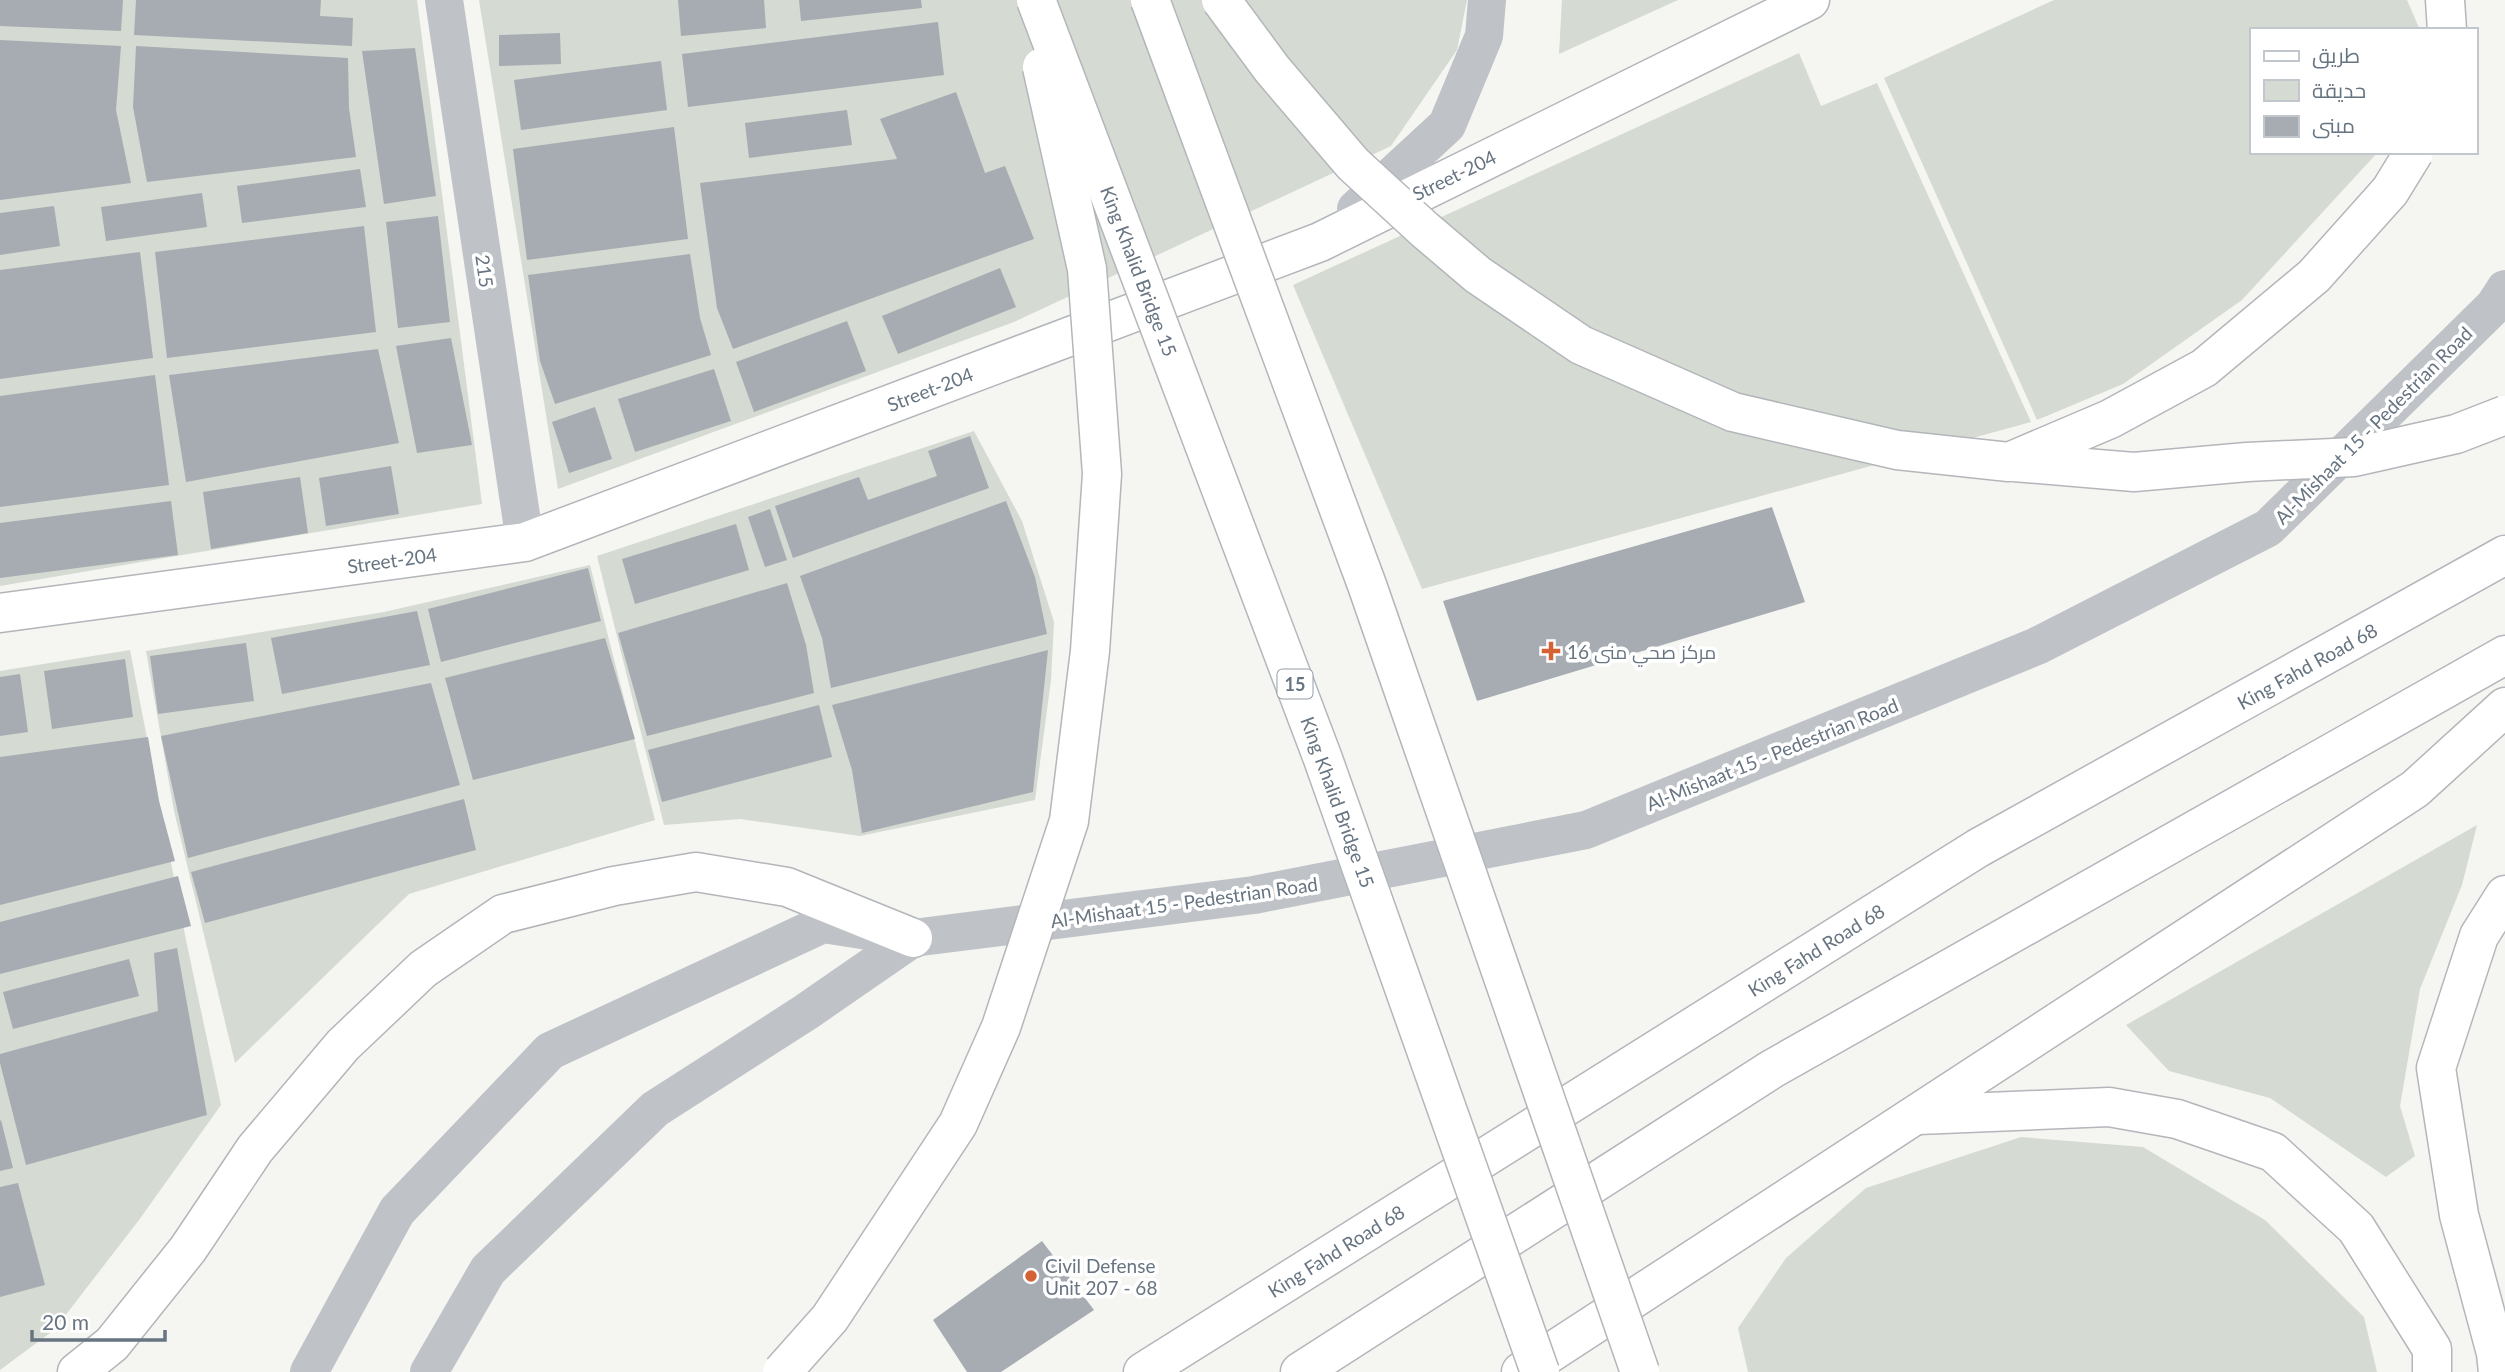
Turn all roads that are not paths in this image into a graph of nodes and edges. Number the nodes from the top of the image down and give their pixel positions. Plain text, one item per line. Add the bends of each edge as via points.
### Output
1 (444, 0) edge
2 (1027, 0) edge
3 (1036, 0) edge
4 (1150, 0) edge
5 (1221, 0) edge
6 (1487, 0) edge
7 (1810, 0) edge
8 (2445, 0) edge
9 (2448, 28) edge
10 (2413, 154) edge
11 (1321, 242) junction
12 (2505, 289) edge
13 (2505, 415) edge
14 (2008, 462) junction
15 (525, 542) junction
16 (2505, 555) edge
17 (0, 613) edge
18 (2505, 655) edge
19 (2505, 708) edge
20 (2505, 895) edge
21 (913, 939) junction
22 (1916, 1115) junction
23 (78, 1372) edge
24 (309, 1372) edge
25 (429, 1372) edge
26 (782, 1372) edge
27 (1143, 1372) edge
28 (1300, 1372) edge
29 (1521, 1372) edge
30 (1540, 1372) edge
31 (1640, 1372) edge
32 (2432, 1372) edge
33 (2498, 1372) edge

1 - 15 street, 215
2 - 26 main road, bridge via 1087,270 1102,474 1090,652 1069,821 1001,1027 958,1124 830,1318
3 - 30 main road, King Khalid Bridge 15 / 15, bridge via 1323,759
4 - 31 main road, bridge via 1367,585
5 - 14 main road, bridge via 1272,69 1353,164 1478,275 1581,345 1733,412 1897,450
6 - 11 street via 1484,36 1447,125
7 - 11 main road, Street-204
8 - 9 main road
10 - 14 main road, bridge via 2390,191 2314,276 2204,368 2110,419
11 - 15 main road, Street-204
12 - 21 street, Al-Mishaat 15 - Pedestrian Road via 2494,306 2268,528 2037,646 1611,820 1586,830 1254,895
13 - 14 main road, bridge via 2456,435 2354,457 2134,472
15 - 17 main road, Street-204
16 - 27 main road, King Fahd Road 68 via 1978,848
18 - 28 main road via 1772,1069
19 - 22 main road via 2415,789
20 - 33 main road via 2479,936 2436,1068 2459,1215
21 - 23 main road via 787,887 696,872 614,886 503,914 423,970 343,1045 255,1149 188,1249 112,1344
21 - 24 street, Al-Mishaat 15 - Pedestrian Road via 823,924 550,1051 397,1211
21 - 25 street, Al-Mishaat 15 - Pedestrian Road via 655,1109 488,1270
22 - 29 main road
22 - 32 main road via 2109,1107 2176,1119 2273,1152 2356,1227 2432,1349

